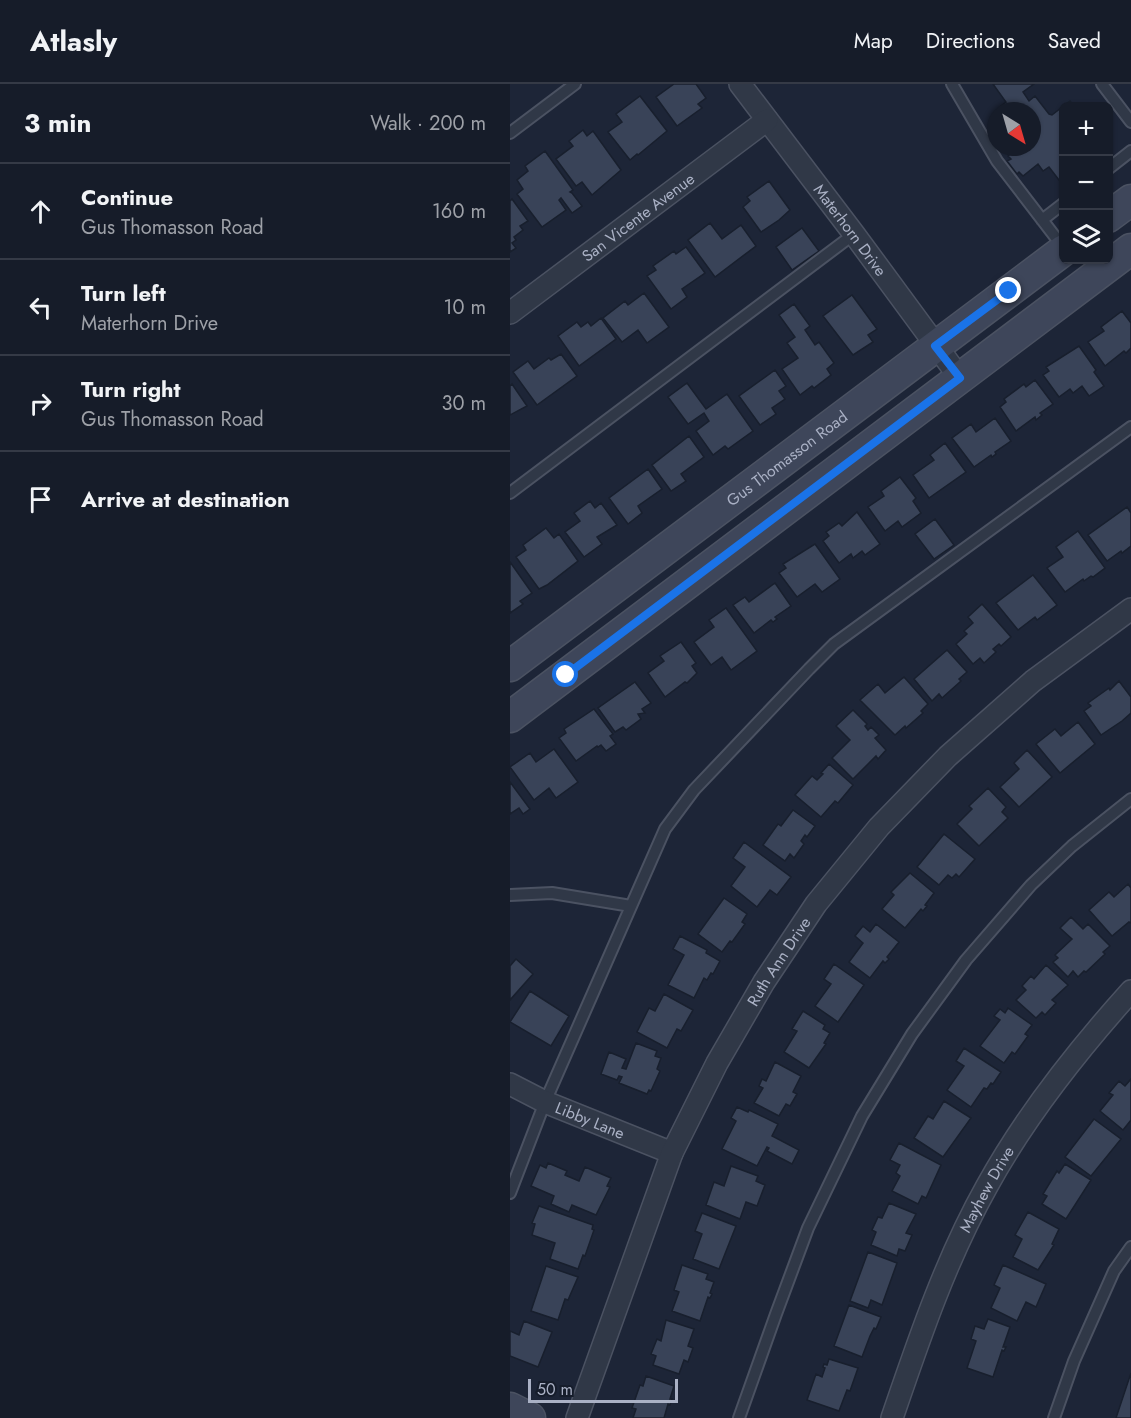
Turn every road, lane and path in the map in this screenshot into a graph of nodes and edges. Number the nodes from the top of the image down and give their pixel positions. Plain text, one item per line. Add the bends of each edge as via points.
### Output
1 (575, 84) edge
2 (740, 84) edge
3 (952, 84) edge
4 (1102, 84) edge
5 (767, 120) junction
6 (1131, 122) edge
7 (510, 133) edge
8 (1131, 151) edge
9 (1113, 165) edge
10 (1131, 200) edge
11 (1059, 207) edge
12 (1113, 213) edge
13 (1042, 220) junction
14 (854, 234) junction
15 (1059, 242) edge
16 (1131, 249) edge
17 (1059, 252) edge
18 (510, 313) edge
19 (935, 346) junction
20 (960, 378) junction
21 (1131, 427) edge
22 (510, 493) edge
23 (1131, 609) edge
24 (510, 666) edge
25 (510, 717) edge
26 (1131, 799) edge
27 (510, 895) edge
28 (631, 906) junction
29 (1131, 991) edge
30 (510, 1084) edge
31 (545, 1102) junction
32 (672, 1153) junction
33 (510, 1193) edge
34 (1131, 1247) edge
35 (510, 1408) edge
36 (530, 1418) edge
37 (577, 1418) edge
38 (740, 1418) edge
39 (892, 1418) edge
40 (1054, 1418) edge

1 - 7 lane
2 - 5 street, Materhorn Drive
3 - 13 lane via 997,161
4 - 6 lane
5 - 14 street, Materhorn Drive
5 - 18 street, San Vicente Avenue
8 - 9 lane
10 - 12 main road
11 - 13 lane
13 - 15 lane
14 - 19 street, Materhorn Drive
14 - 22 lane
16 - 20 main road
17 - 19 main road, Gus Thomasson Road
19 - 20 street, Materhorn Drive
19 - 24 main road, Gus Thomasson Road
20 - 25 main road
21 - 28 lane via 834,644 694,790 665,829
23 - 32 street, Ruth Ann Drive via 1034,681 948,756 879,827 816,904 764,982 717,1063
26 - 38 lane via 1030,885 966,960 912,1034 862,1116 808,1228
27 - 28 lane via 552,893
28 - 31 lane
29 - 39 street, Mayhew Drive via 1024,1125 987,1186 947,1266
30 - 31 street, Libby Lane
31 - 32 street, Libby Lane
31 - 33 lane
32 - 37 street, Ruth Ann Drive
34 - 40 lane via 1114,1271 1074,1361
35 - 36 main road

